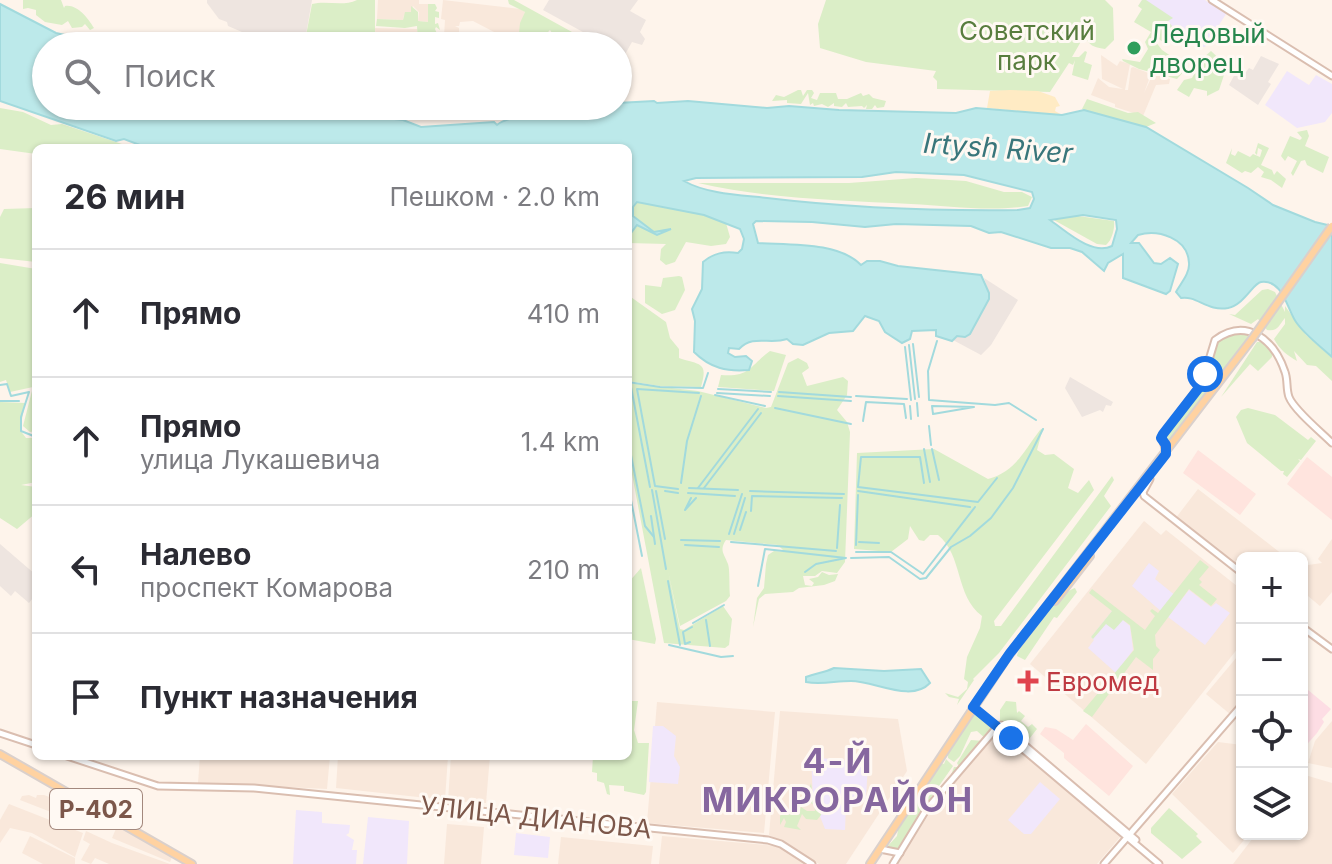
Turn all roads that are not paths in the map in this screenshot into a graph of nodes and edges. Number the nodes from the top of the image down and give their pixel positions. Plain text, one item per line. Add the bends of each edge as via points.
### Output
1 (1214, 0) edge
2 (1332, 75) edge
3 (1332, 229) edge
4 (1254, 340) junction
5 (1174, 443) junction
6 (1332, 443) edge
7 (1166, 445) junction
8 (1166, 454) junction
9 (1150, 479) junction
10 (1134, 500) junction
11 (1088, 556) junction
12 (1236, 569) edge
13 (1236, 569) edge
14 (1308, 633) edge
15 (1308, 633) edge
16 (1332, 648) edge
17 (975, 708) junction
18 (1236, 712) edge
19 (998, 726) junction
20 (0, 733) edge
21 (989, 737) junction
22 (1012, 737) junction
23 (32, 744) edge
24 (0, 754) edge
25 (79, 760) edge
26 (1128, 836) junction
27 (881, 850) junction
28 (900, 853) junction
29 (192, 864) edge
30 (812, 864) edge
31 (872, 864) edge
32 (893, 864) edge
33 (1104, 864) edge
34 (1159, 864) edge

1 - 2 main road
3 - 4 main road, bridge
4 - 5 main road
4 - 9 main road
5 - 7 main road
5 - 8 main road
6 - 7 main road via 1291,401 1284,369 1263,339 1242,329 1215,340 1200,385 1161,438
7 - 8 main road
8 - 11 main road
9 - 10 main road
9 - 12 main road via 1144,496
10 - 11 main road
10 - 13 main road via 1143,497
11 - 17 main road
14 - 16 main road
15 - 16 main road
17 - 19 main road
17 - 22 main road
17 - 27 main road
18 - 26 main road
19 - 21 main road
19 - 22 main road
20 - 23 main road
21 - 22 main road
21 - 28 main road via 926,810
22 - 26 main road
24 - 29 main road, Р-402
25 - 30 main road, УЛИЦА ДИАНОВА via 154,786 254,788 768,840
26 - 33 main road
26 - 34 main road
27 - 28 main road
27 - 31 main road
28 - 32 main road

